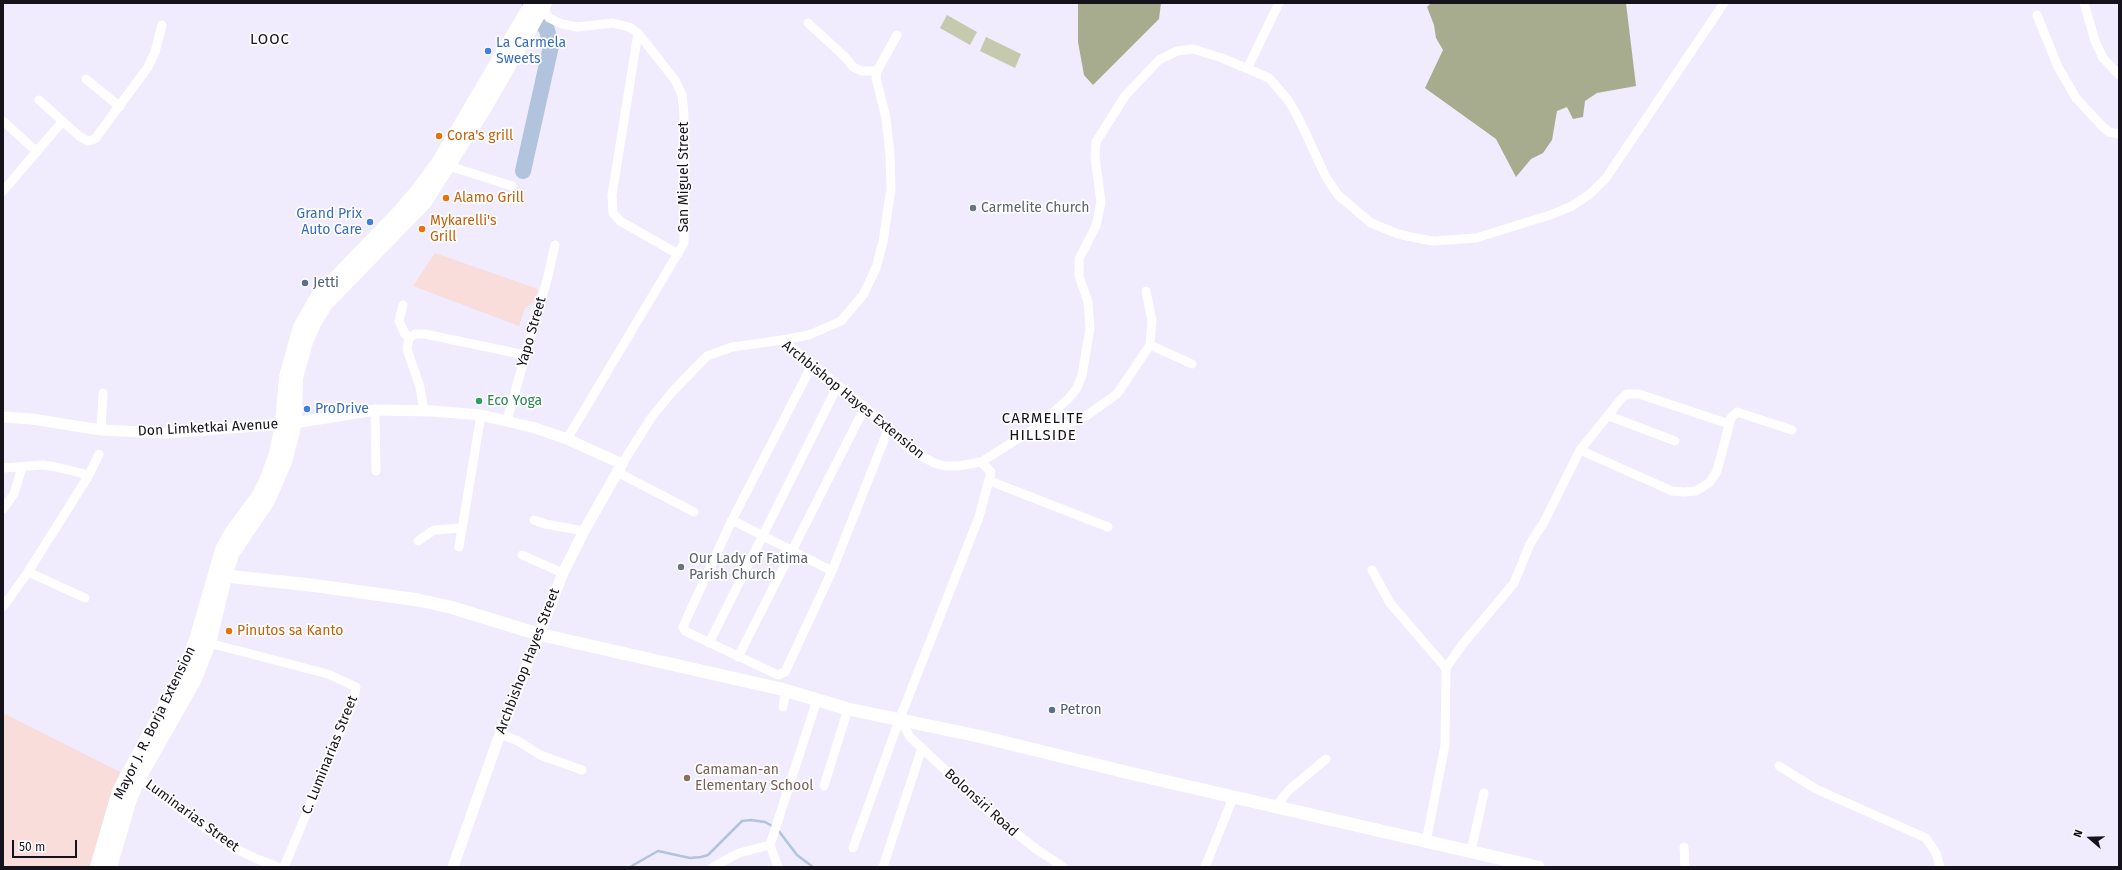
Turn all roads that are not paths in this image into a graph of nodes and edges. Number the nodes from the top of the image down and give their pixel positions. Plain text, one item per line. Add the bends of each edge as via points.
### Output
1 (1279, 3) edge
2 (1724, 3) edge
3 (2084, 3) edge
4 (540, 5) edge
5 (2037, 16) dead end
6 (808, 23) dead end
7 (162, 25) dead end
8 (522, 31) junction
9 (638, 33) junction
10 (896, 35) dead end
11 (1247, 69) junction
12 (877, 71) junction
13 (2119, 76) edge
14 (86, 79) dead end
15 (39, 100) dead end
16 (120, 107) junction
17 (3, 121) edge
18 (62, 122) junction
19 (2119, 134) edge
20 (37, 152) junction
21 (450, 166) junction
22 (512, 186) dead end
23 (3, 191) edge
24 (378, 241) junction
25 (555, 244) dead end
26 (678, 254) junction
27 (1146, 291) dead end
28 (403, 305) dead end
29 (409, 338) junction
30 (782, 340) junction
31 (1150, 344) junction
32 (525, 355) junction
33 (1192, 364) dead end
34 (812, 365) junction
35 (838, 385) junction
36 (103, 392) dead end
37 (865, 407) junction
38 (375, 410) junction
39 (424, 411) junction
40 (481, 415) junction
41 (1609, 416) junction
42 (3, 417) edge
43 (507, 420) junction
44 (289, 423) junction
45 (1729, 424) junction
46 (101, 430) junction
47 (888, 430) junction
48 (1792, 430) dead end
49 (1026, 435) junction
50 (567, 438) junction
51 (1675, 441) dead end
52 (1580, 450) junction
53 (99, 454) dead end
54 (981, 462) junction
55 (22, 467) junction
56 (3, 468) edge
57 (619, 468) junction
58 (376, 471) dead end
59 (89, 475) junction
60 (990, 481) junction
61 (3, 509) edge
62 (694, 512) dead end
63 (534, 520) dead end
64 (732, 520) junction
65 (1108, 527) dead end
66 (462, 528) junction
67 (584, 531) junction
68 (762, 536) junction
69 (418, 541) dead end
70 (459, 547) dead end
71 (793, 551) junction
72 (522, 555) dead end
73 (1372, 570) dead end
74 (832, 571) junction
75 (28, 572) junction
76 (563, 573) junction
77 (219, 576) junction
78 (85, 598) dead end
79 (3, 607) edge
80 (538, 634) junction
81 (202, 642) junction
82 (709, 643) junction
83 (738, 657) junction
84 (1446, 668) junction
85 (781, 689) junction
86 (817, 700) junction
87 (783, 707) dead end
88 (848, 709) junction
89 (900, 718) junction
90 (500, 734) junction
91 (922, 748) junction
92 (1326, 759) dead end
93 (1779, 766) dead end
94 (582, 770) dead end
95 (134, 775) junction
96 (824, 786) dead end
97 (1484, 793) dead end
98 (1233, 798) junction
99 (1276, 806) junction
100 (1426, 842) junction
101 (770, 845) junction
102 (1684, 846) dead end
103 (853, 848) dead end
104 (1471, 851) junction
105 (97, 867) edge
106 (110, 867) edge
107 (278, 867) edge
108 (284, 867) edge
109 (452, 867) edge
110 (713, 867) edge
111 (778, 867) edge
112 (883, 867) edge
113 (1063, 867) edge
114 (1205, 867) edge
115 (1538, 867) edge
116 (1685, 867) edge
117 (1940, 867) edge

1 - 11 street
2 - 11 street via 1610,173 1590,194 1572,206 1550,215 1476,238 1434,241 1398,234 1371,223 1338,196 1288,100 1269,78
3 - 13 street via 2097,47
4 - 8 main road, Mayor J. R. Borja Extension
4 - 9 street, San Miguel Street via 549,18 562,24 578,27 613,23 629,27
5 - 19 street via 2058,67 2076,98 2102,126 2110,132
6 - 12 street via 845,56 853,67 862,71
7 - 16 street via 148,67
8 - 21 main road, Mayor J. R. Borja Extension via 483,112
8 - 24 main road, Mayor J. R. Borja Extension via 438,163
9 - 26 street, San Miguel Street via 675,80 682,95 685,230 684,244
9 - 26 street via 612,195 613,213 620,221
10 - 12 street
11 - 49 street via 1204,52 1192,49 1177,50 1159,60 1135,84 1101,132 1096,142 1094,157 1100,189 1100,214 1079,259 1079,276 1088,302 1090,328 1082,375 1077,388 1069,398
12 - 30 street via 876,78 886,118 891,189 883,242 876,268 863,295 841,321 809,335
14 - 16 street
15 - 18 street
16 - 18 street via 101,134 91,141 79,136
17 - 20 street
18 - 20 street
20 - 23 street
21 - 22 street
21 - 24 main road, Mayor J. R. Borja Extension via 409,220
24 - 44 main road, Mayor J. R. Borja Extension via 300,327 289,360 284,396
25 - 32 street, Yapo Street
26 - 50 street, San Miguel Street
27 - 31 street via 1152,320
28 - 29 street via 399,321
29 - 32 street via 415,334 425,334
29 - 39 street via 407,349 420,387
30 - 34 street, Archbishop Hayes Extension
30 - 57 street, Archbishop Hayes Extension via 732,347 707,356 651,418
31 - 33 street
31 - 49 street via 1117,394 1096,410 1070,423
32 - 43 street, Yapo Street
34 - 35 street, Archbishop Hayes Extension
34 - 64 street
35 - 37 street, Archbishop Hayes Extension
35 - 68 street
36 - 46 street
37 - 47 street, Archbishop Hayes Extension
37 - 71 street
38 - 39 street, Don Limketkai Avenue
38 - 44 street, Don Limketkai Avenue
38 - 58 street
39 - 40 street, Don Limketkai Avenue
40 - 43 street, Don Limketkai Avenue
40 - 66 street
41 - 45 street via 1622,398 1628,394 1639,394
41 - 51 street
41 - 52 street
42 - 46 street, Don Limketkai Avenue
43 - 50 street, Don Limketkai Avenue
44 - 46 street, Don Limketkai Avenue via 166,433
44 - 77 main road, Mayor J. R. Borja Extension via 285,462 274,487
45 - 48 street via 1737,412
45 - 52 street via 1717,471 1710,482 1696,490 1672,491
47 - 54 street, Archbishop Hayes Extension via 912,451 934,463 958,466
47 - 74 street
49 - 54 street
50 - 57 street, Don Limketkai Avenue
52 - 84 street via 1544,522 1530,544 1514,583
53 - 59 street
54 - 60 street via 991,472
55 - 56 street
55 - 59 street via 56,467
55 - 61 street via 14,494
57 - 62 street
57 - 67 street, Archbishop Hayes Street
59 - 75 street
60 - 65 street
60 - 89 street via 979,517
63 - 67 street
64 - 68 street
64 - 82 street via 683,627 685,631
66 - 69 street via 434,530
66 - 70 street
67 - 76 street, Archbishop Hayes Street
68 - 71 street
68 - 82 street
71 - 74 street
71 - 83 street
72 - 76 street
73 - 84 street via 1390,603
74 - 83 street via 785,672 778,675
75 - 78 street
75 - 79 street
76 - 80 street, Archbishop Hayes Street
77 - 80 main road via 311,585 418,600
77 - 81 main road, Mayor J. R. Borja Extension
80 - 85 main road
80 - 90 street, Archbishop Hayes Street
81 - 95 main road, Mayor J. R. Borja Extension via 195,679
81 - 108 street, C. Luminarias Street via 328,674 356,687 354,700
82 - 83 street
84 - 100 street via 1444,745
85 - 86 main road
85 - 87 street via 785,694
86 - 88 main road
86 - 101 street
88 - 89 main road
88 - 96 street
89 - 91 street, Bolonsiri Road via 906,731
89 - 98 main road
89 - 103 street
90 - 94 street via 518,741 540,755
90 - 109 street, Archbishop Hayes Street
91 - 112 street
91 - 113 street, Bolonsiri Road via 1010,831
92 - 99 street via 1289,790
93 - 117 street via 1816,789 1926,838 1936,852
95 - 105 main road, Mayor J. R. Borja Extension via 119,791
95 - 106 main road, Mayor J. R. Borja Extension via 130,799
95 - 107 street, Luminarias Street via 228,845
97 - 104 street
98 - 99 main road
98 - 114 street
99 - 100 main road
100 - 104 main road
101 - 110 street via 739,853
101 - 111 street
102 - 116 street
104 - 115 main road

